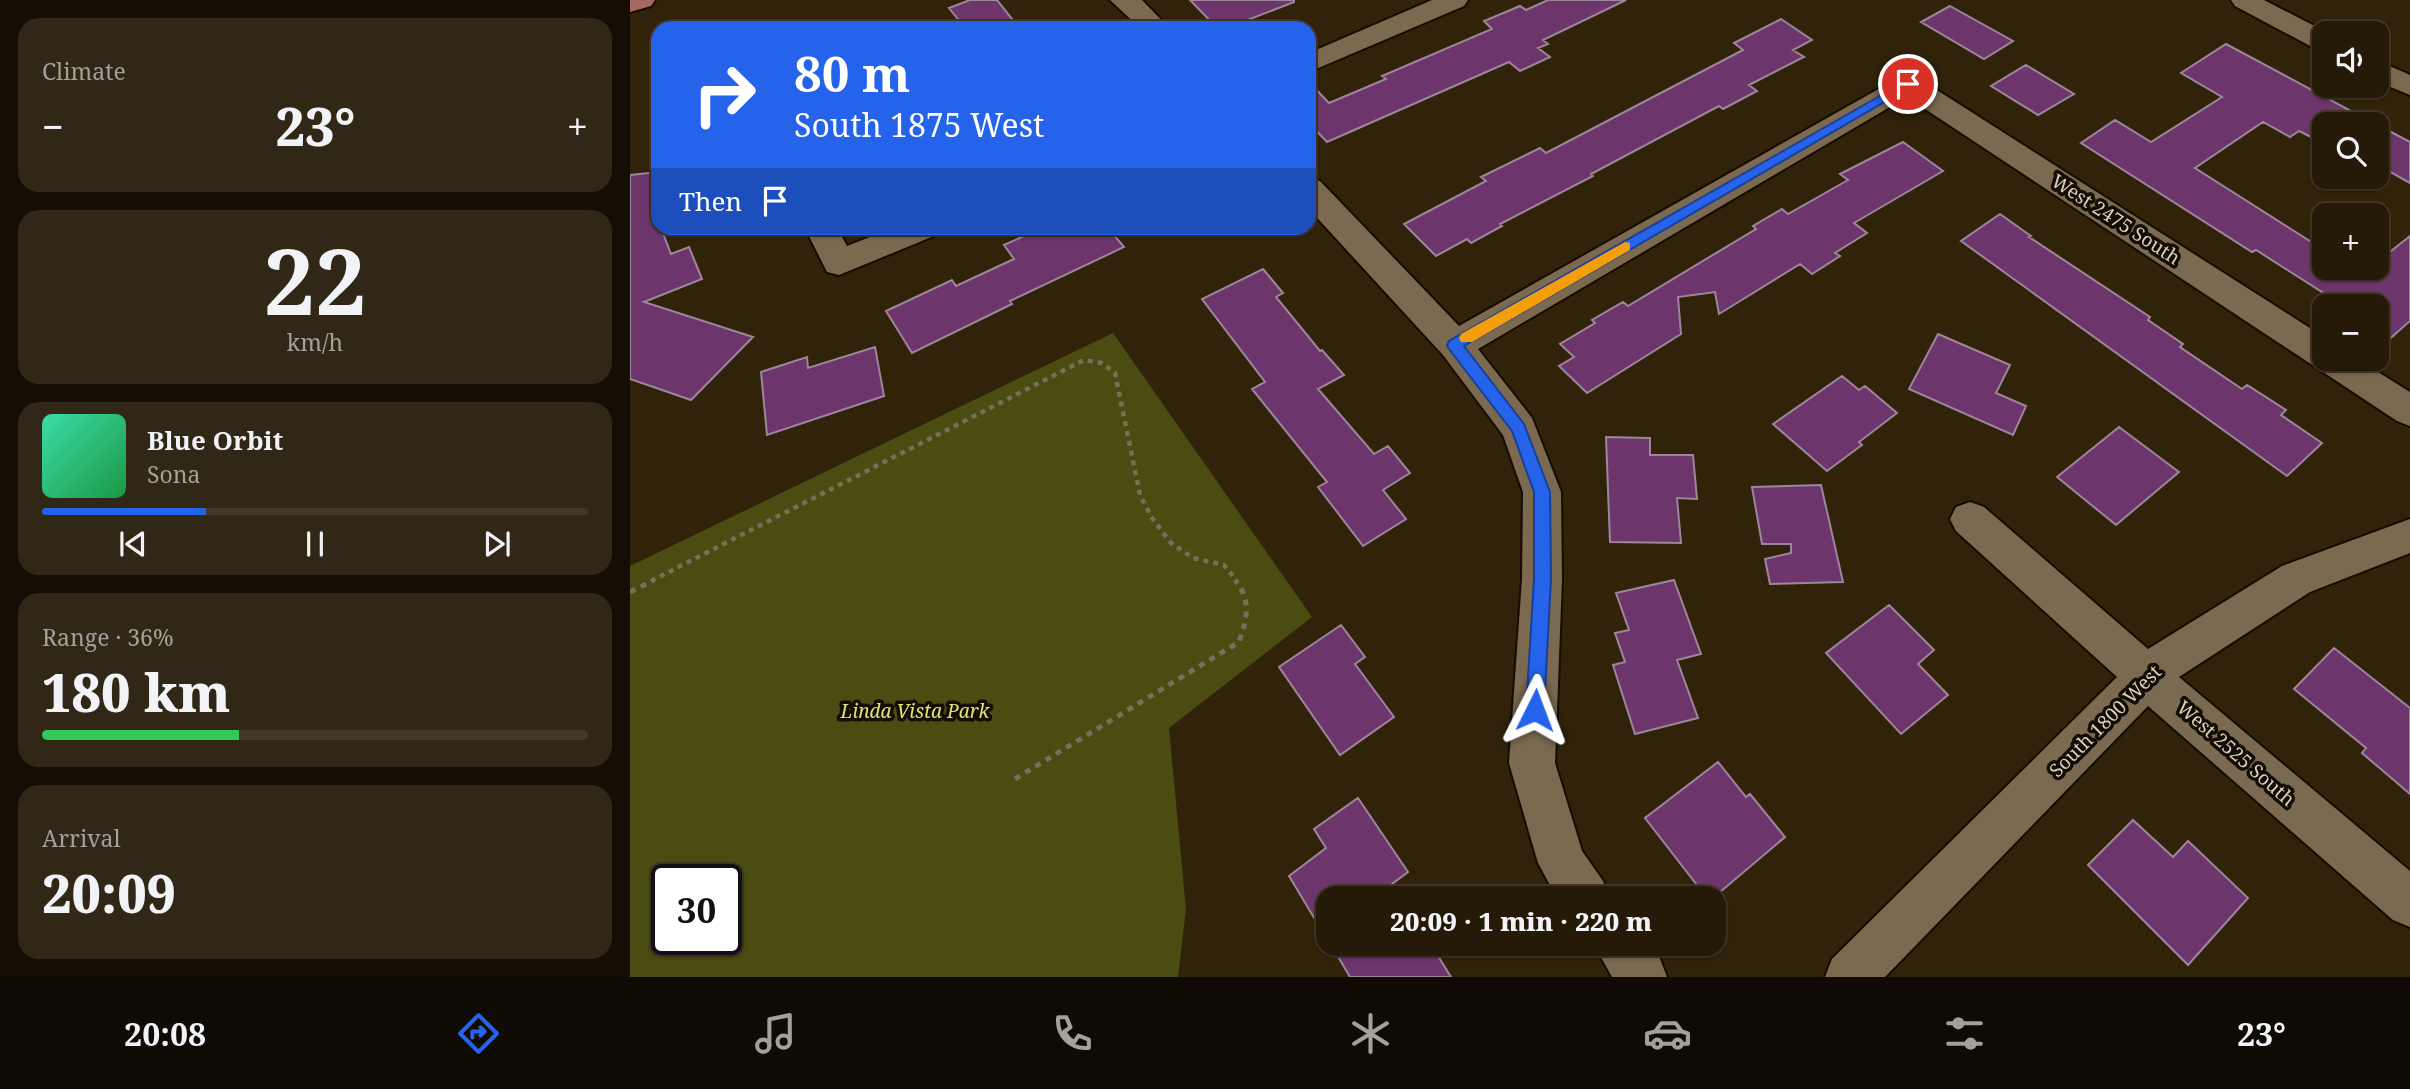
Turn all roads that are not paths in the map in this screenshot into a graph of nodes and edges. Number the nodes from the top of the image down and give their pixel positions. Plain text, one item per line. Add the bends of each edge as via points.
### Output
1 (642, 0) edge
2 (1123, 0) edge
3 (1455, 0) edge
4 (2244, 0) edge
5 (630, 4) edge
6 (1148, 21) edge
7 (2312, 36) edge
8 (1316, 60) edge
9 (2389, 76) edge
10 (2410, 86) edge
11 (1316, 196) edge
12 (825, 235) edge
13 (906, 235) edge
14 (1455, 345) junction
15 (2312, 347) edge
16 (2348, 371) edge
17 (2410, 411) edge
18 (1970, 519) dead end
19 (2410, 536) edge
20 (2149, 675) junction
21 (1578, 886) edge
22 (2410, 903) edge
23 (1627, 956) edge
24 (1642, 977) edge
25 (1850, 977) edge

1 - 5 main road
2 - 6 street
3 - 8 street
4 - 7 street
9 - 10 street
11 - 14 street
12 - 13 street via 839,263
14 - 15 street, West 2475 South via 1908,84
14 - 21 street via 1518,429 1542,492 1532,763 1562,863
16 - 17 street
18 - 20 street, West 2525 South
19 - 20 street, South 1800 West via 2296,579
20 - 22 street, West 2525 South
20 - 25 street, South 1800 West
23 - 24 street

